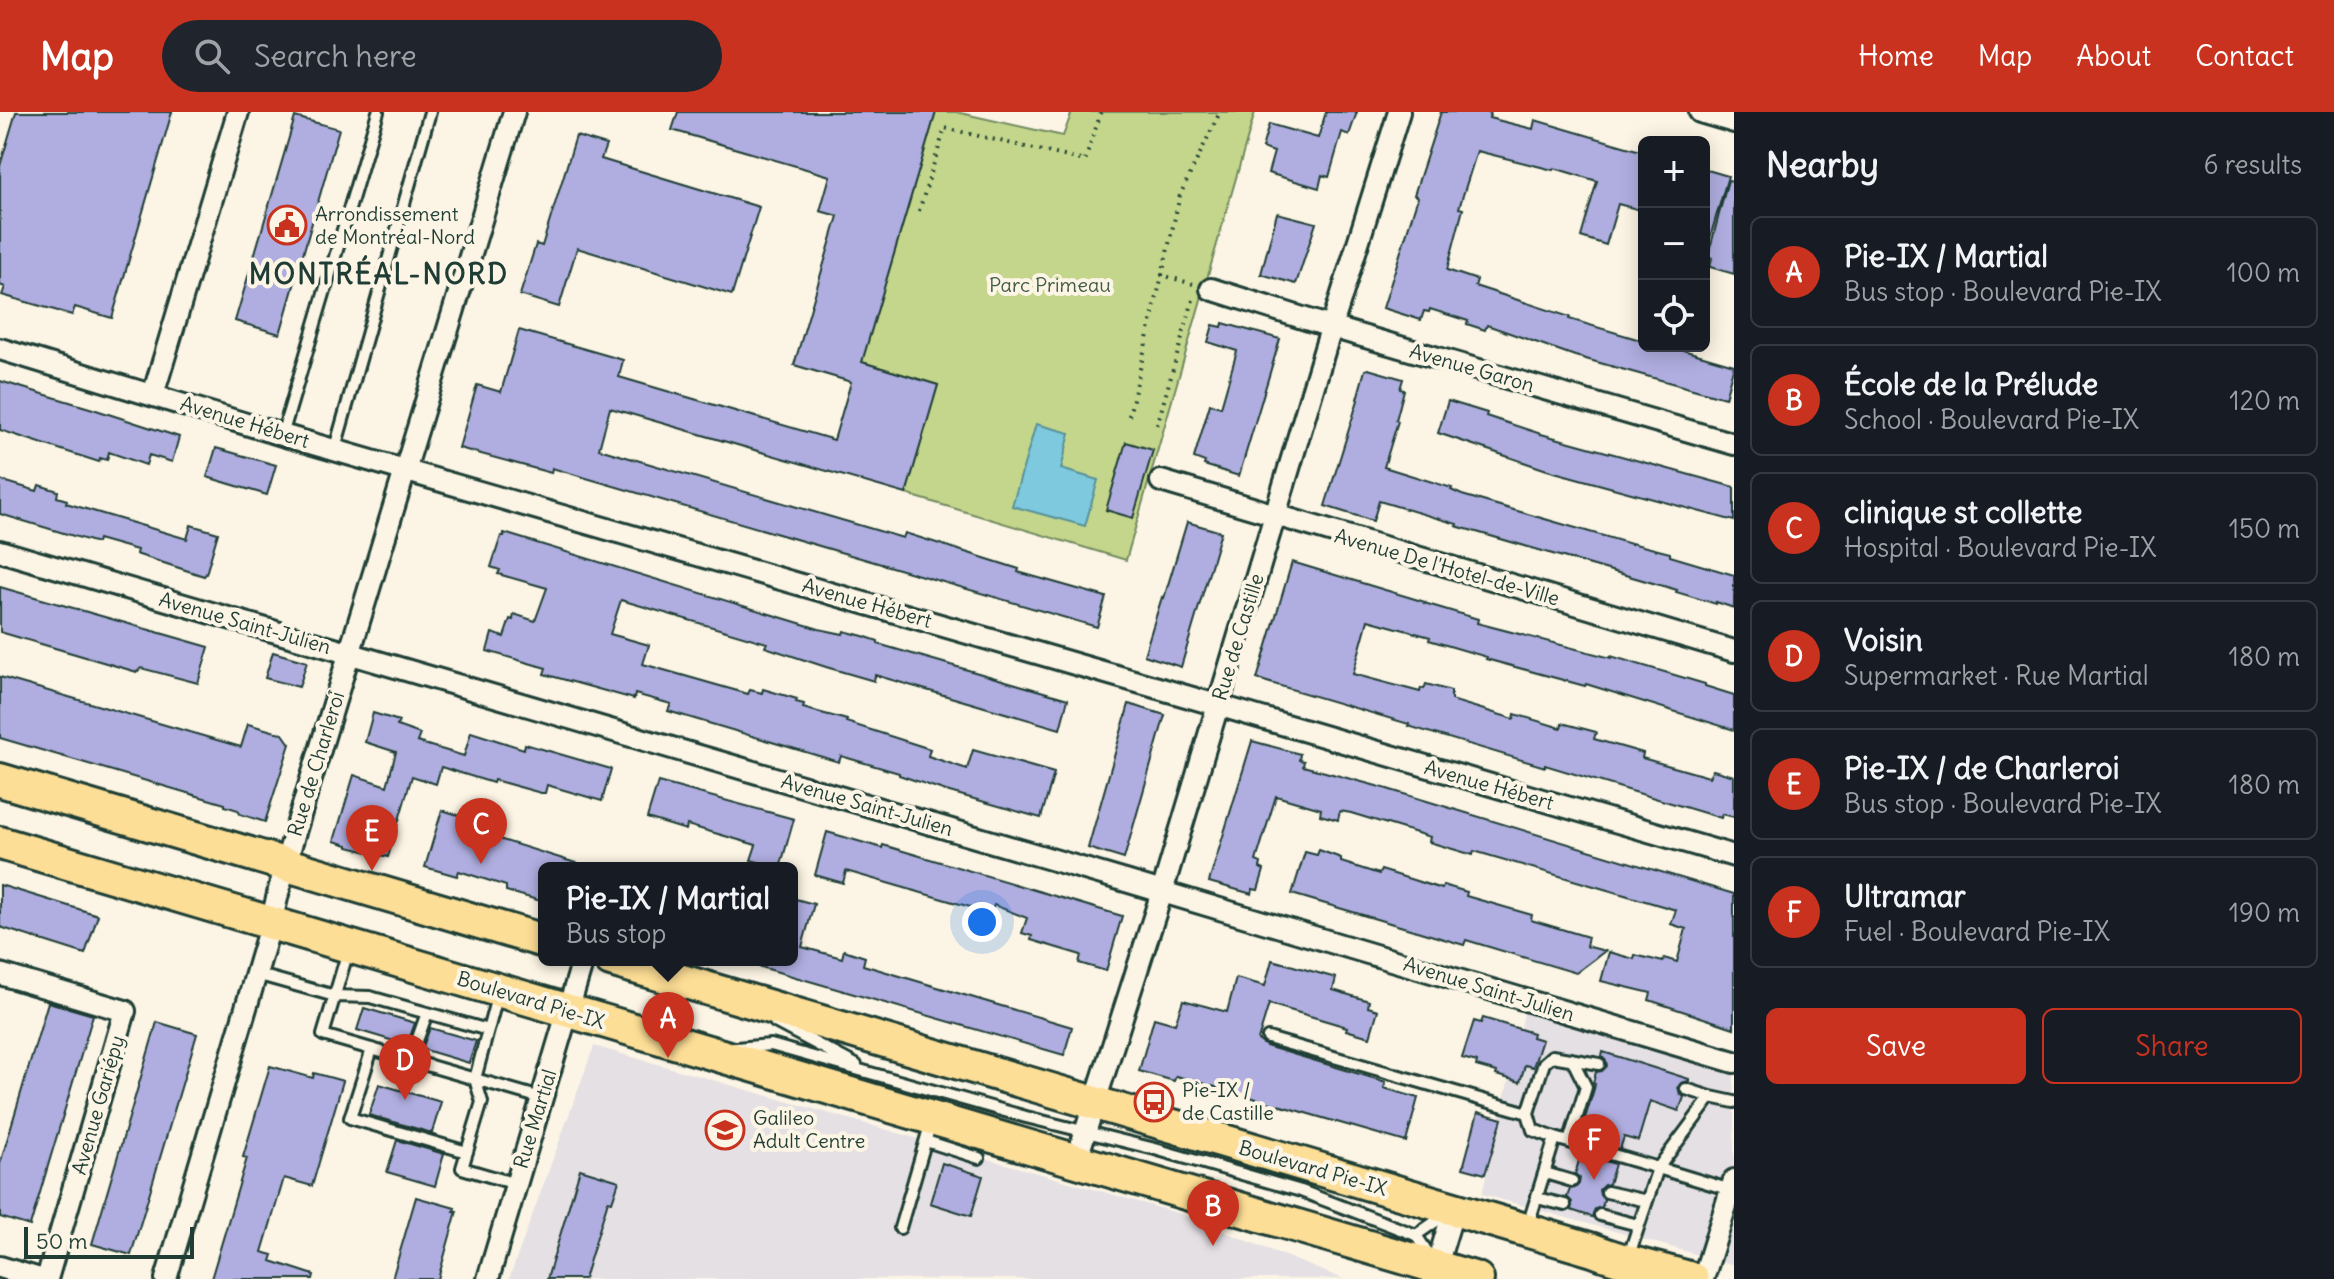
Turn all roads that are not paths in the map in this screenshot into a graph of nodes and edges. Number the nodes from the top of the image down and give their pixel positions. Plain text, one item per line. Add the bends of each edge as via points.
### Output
1 (238, 112) edge
2 (378, 112) edge
3 (430, 112) edge
4 (514, 112) edge
5 (1399, 112) edge
6 (1700, 112) edge
7 (1734, 122) edge
8 (1204, 287) road end
9 (1331, 327) junction
10 (0, 349) edge
11 (153, 395) junction
12 (282, 435) junction
13 (1734, 444) edge
14 (335, 448) junction
15 (407, 470) junction
16 (1161, 481) dead end
17 (1274, 517) junction
18 (0, 551) edge
19 (1734, 651) edge
20 (350, 654) junction
21 (1217, 705) junction
22 (0, 780) edge
23 (0, 843) edge
24 (1734, 856) edge
25 (285, 865) junction
26 (1162, 892) junction
27 (271, 923) junction
28 (538, 939) edge
29 (349, 946) junction
30 (581, 966) edge
31 (631, 966) edge
32 (0, 974) edge
33 (256, 974) junction
34 (499, 991) junction
35 (335, 996) junction
36 (730, 996) junction
37 (568, 1011) junction
38 (427, 1013) junction
39 (488, 1030) junction
40 (1268, 1038) dead end
41 (372, 1049) junction
42 (702, 1051) junction
43 (1572, 1059) junction
44 (410, 1060) junction
45 (1734, 1062) edge
46 (1599, 1064) dead end
47 (876, 1075) junction
48 (475, 1079) junction
49 (1686, 1089) dead end
50 (1711, 1097) junction
51 (541, 1098) junction
52 (1734, 1102) edge
53 (1528, 1113) junction
54 (929, 1130) junction
55 (1086, 1132) junction
56 (1555, 1138) junction
57 (1569, 1142) junction
58 (467, 1152) junction
59 (979, 1158) dead end
60 (1658, 1168) junction
61 (1545, 1173) junction
62 (1572, 1181) dead end
63 (516, 1184) junction
64 (1733, 1185) edge
65 (1607, 1192) dead end
66 (1537, 1198) junction
67 (1647, 1201) junction
68 (1565, 1205) dead end
69 (1454, 1209) junction
70 (1600, 1215) dead end
71 (1638, 1225) junction
72 (900, 1228) dead end
73 (1526, 1230) junction
74 (1416, 1235) junction
75 (1626, 1263) junction
76 (0, 1267) edge
77 (1434, 1273) edge
78 (40, 1279) edge
79 (47, 1279) edge
80 (166, 1279) edge
81 (488, 1279) edge
82 (1477, 1279) edge
83 (1692, 1279) edge
84 (1703, 1279) edge

1 - 11 street
2 - 12 lane
3 - 14 lane
4 - 15 street, Rue de Charleroi
5 - 9 street, Rue de Castille
6 - 7 street
8 - 9 street, Avenue Garon
9 - 13 street, Avenue Garon
9 - 17 street, Rue de Castille
10 - 11 street, Avenue Hébert
11 - 12 street, Avenue Hébert
12 - 14 street, Avenue Hébert
14 - 15 street, Avenue Hébert
15 - 20 street, Rue de Charleroi
15 - 21 street, Avenue Hébert
16 - 17 street, Avenue De l'Hotel-de-Ville
17 - 19 street, Avenue De l'Hotel-de-Ville
17 - 21 street, Rue de Castille
18 - 20 street, Avenue Saint-Julien
20 - 25 street, Rue de Charleroi
20 - 26 street, Avenue Saint-Julien
21 - 24 street, Avenue Hébert
21 - 26 street, Rue de Castille
22 - 25 main road
23 - 27 main road, Boulevard Pie-IX
25 - 27 street, Rue de Charleroi
25 - 28 main road
26 - 45 street, Avenue Saint-Julien
26 - 55 street, Rue de Castille
27 - 29 main road, Boulevard Pie-IX
27 - 33 street, Rue de Charleroi
29 - 34 main road, Boulevard Pie-IX
29 - 35 lane
30 - 37 street, Rue Martial
31 - 36 main road, Boulevard Pie-IX
32 - 79 street, Avenue Gariépy via 125,1011
33 - 35 lane
33 - 80 street, Rue de Charleroi
34 - 37 main road, Boulevard Pie-IX
34 - 39 lane
35 - 38 lane via 370,997
35 - 41 lane via 323,1035
36 - 47 lane
36 - 55 main road, Boulevard Pie-IX
37 - 42 main road, Boulevard Pie-IX
37 - 51 street, Rue Martial
38 - 39 lane
38 - 44 lane
39 - 48 lane
40 - 53 lane
41 - 44 lane
41 - 58 lane via 350,1118
42 - 47 lane via 771,1045
42 - 54 main road, Boulevard Pie-IX
43 - 46 lane
43 - 53 lane via 1552,1056 1544,1063
43 - 57 lane via 1586,1087
44 - 48 lane
47 - 55 lane
48 - 51 lane
48 - 58 lane via 482,1102
49 - 50 lane
50 - 52 lane
50 - 60 lane
51 - 63 street, Rue Martial
53 - 56 lane via 1533,1130
54 - 55 main road, Boulevard Pie-IX
54 - 59 lane
54 - 72 lane
55 - 69 main road, Boulevard Pie-IX
55 - 74 lane via 1322,1198
55 - 77 main road, Boulevard Pie-IX
56 - 57 lane
56 - 61 lane
57 - 60 lane
58 - 63 lane via 462,1168
60 - 64 lane
60 - 67 lane
61 - 62 lane
61 - 66 lane
63 - 81 street, Rue Martial
64 - 84 street
65 - 67 lane
66 - 68 lane
66 - 73 lane
67 - 71 lane
69 - 73 main road, Boulevard Pie-IX
69 - 74 lane
69 - 77 street
70 - 71 lane
71 - 75 lane
73 - 75 main road, Boulevard Pie-IX
74 - 77 lane
75 - 83 main road, Boulevard Pie-IX
76 - 78 street
77 - 82 main road, Boulevard Pie-IX

